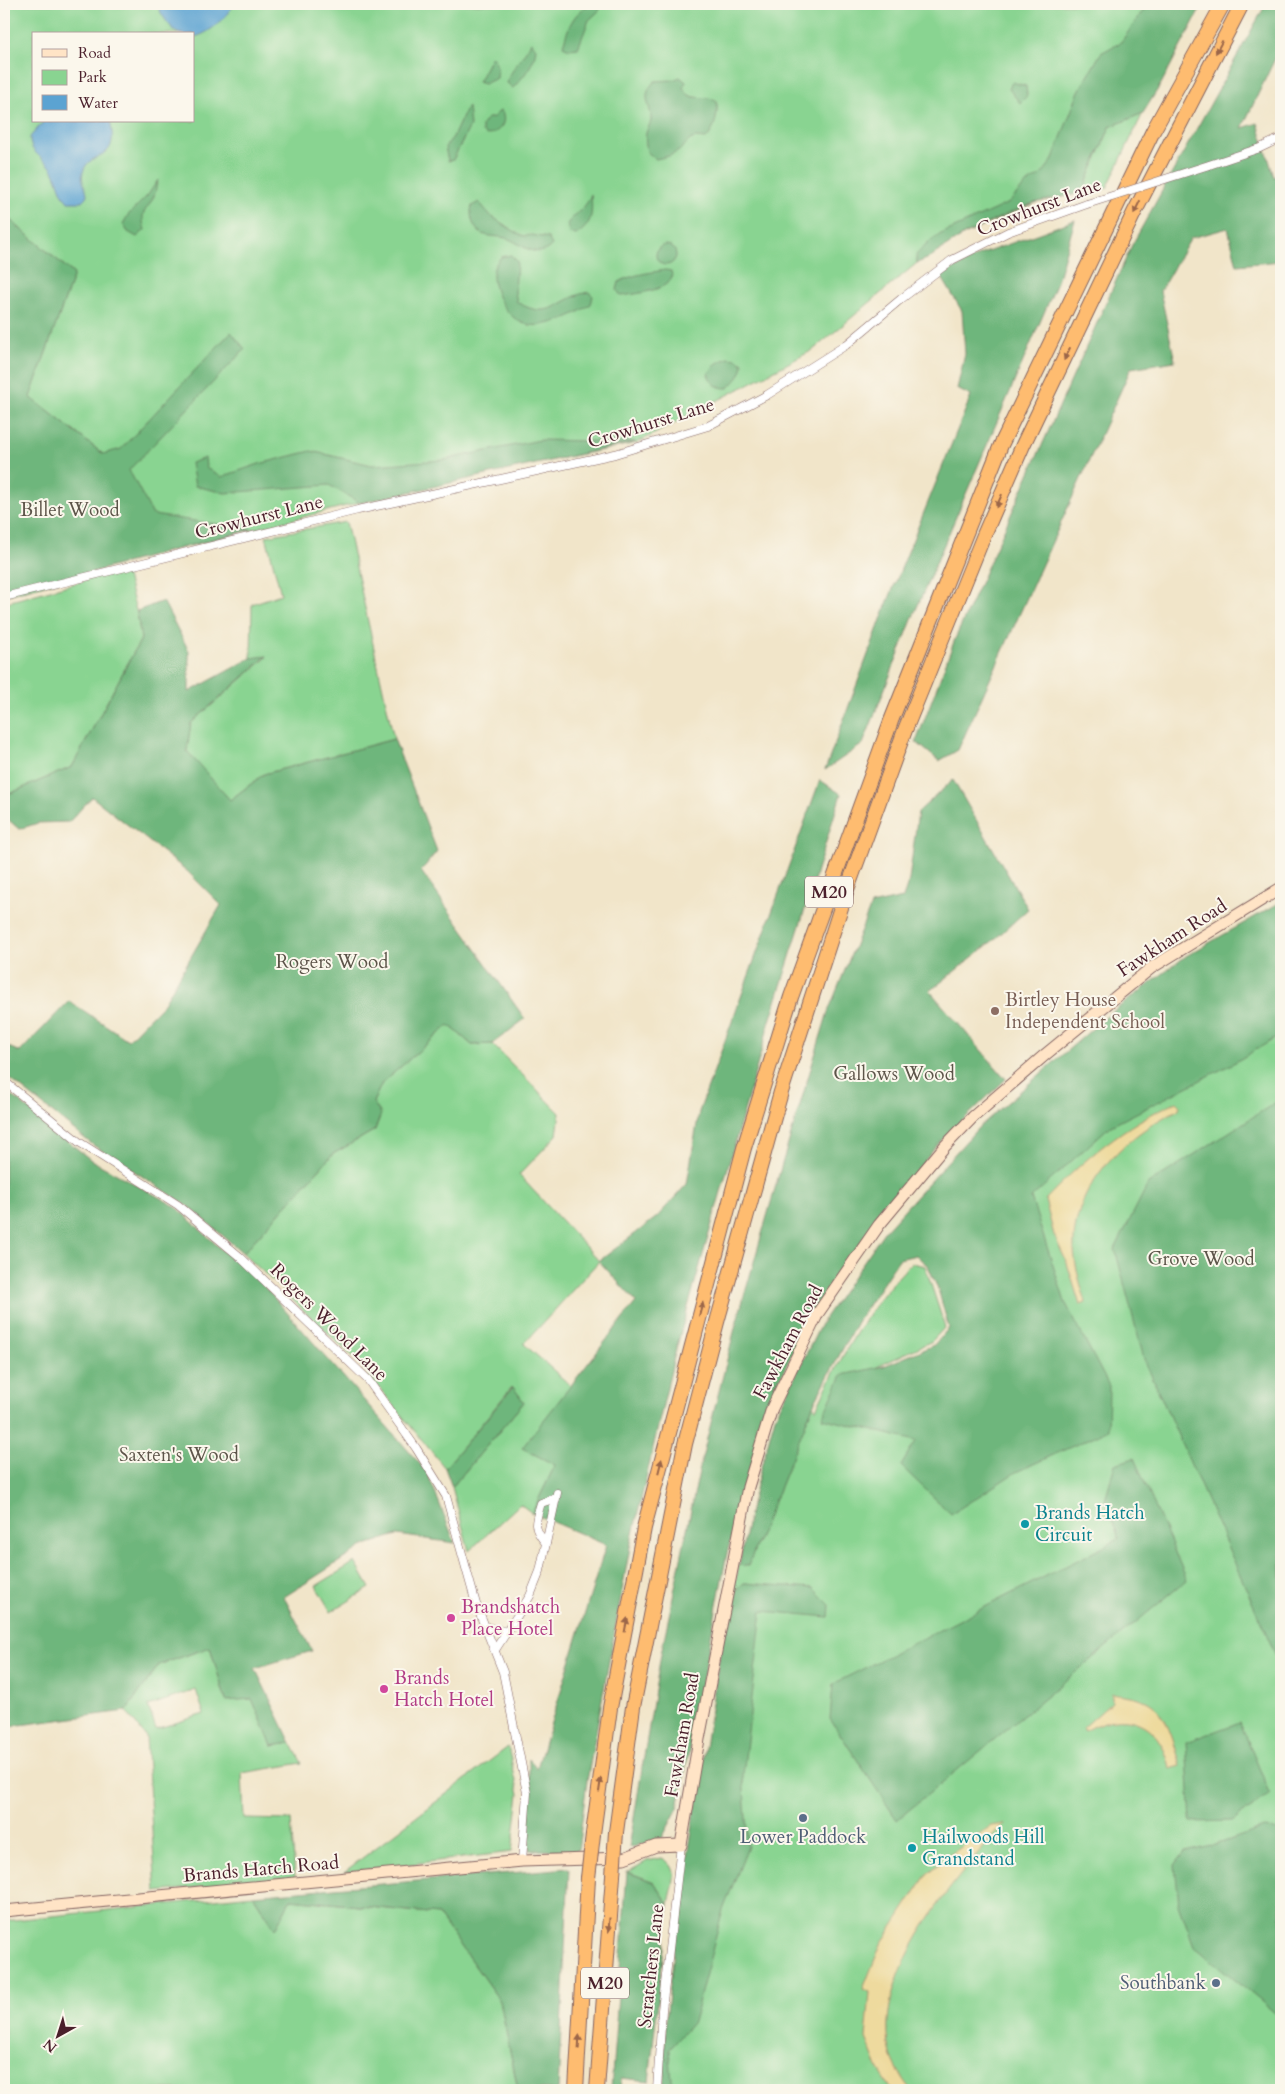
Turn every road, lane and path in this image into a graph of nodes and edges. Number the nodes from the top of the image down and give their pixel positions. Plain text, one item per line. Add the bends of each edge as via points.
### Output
1 (1223, 4) edge
2 (1242, 4) edge
3 (1281, 138) edge
4 (4, 597) edge
5 (1281, 888) edge
6 (4, 1081) edge
7 (546, 1543) junction
8 (486, 1627) junction
9 (507, 1632) junction
10 (495, 1650) junction
11 (682, 1845) junction
12 (522, 1861) junction
13 (4, 1911) edge
14 (576, 2090) edge
15 (597, 2090) edge
16 (657, 2090) edge

14 -> 1 highway, M20, bridge via 588,1878 610,1708 644,1528 744,1148 791,997 891,721 1001,445 1153,131
2 -> 15 highway, M20, bridge via 1134,213 1023,445 984,535 905,730 846,892 781,1092 685,1444 633,1707 616,1832
3 - 4 street, Crowhurst Lane, bridge via 1260,148 1008,232 952,260 846,345 767,395 708,426 615,454 358,510
5 - 11 street, Fawkham Road via 1151,968 973,1117 879,1225 818,1313 772,1408 748,1486 700,1729
6 - 8 street, Rogers Wood Lane via 79,1142 178,1205 239,1256 368,1380 446,1496 476,1604
7 - 7 street via 537,1533 536,1519 541,1503 557,1495
7 - 9 street via 530,1596
8 - 9 street
8 - 10 street, Rogers Wood Lane
9 - 10 street
10 - 12 street, Rogers Wood Lane via 503,1672 527,1793
11 - 12 street via 656,1846 624,1858
11 - 16 street, Scratchers Lane via 662,2010
12 - 13 street, Brands Hatch Road

